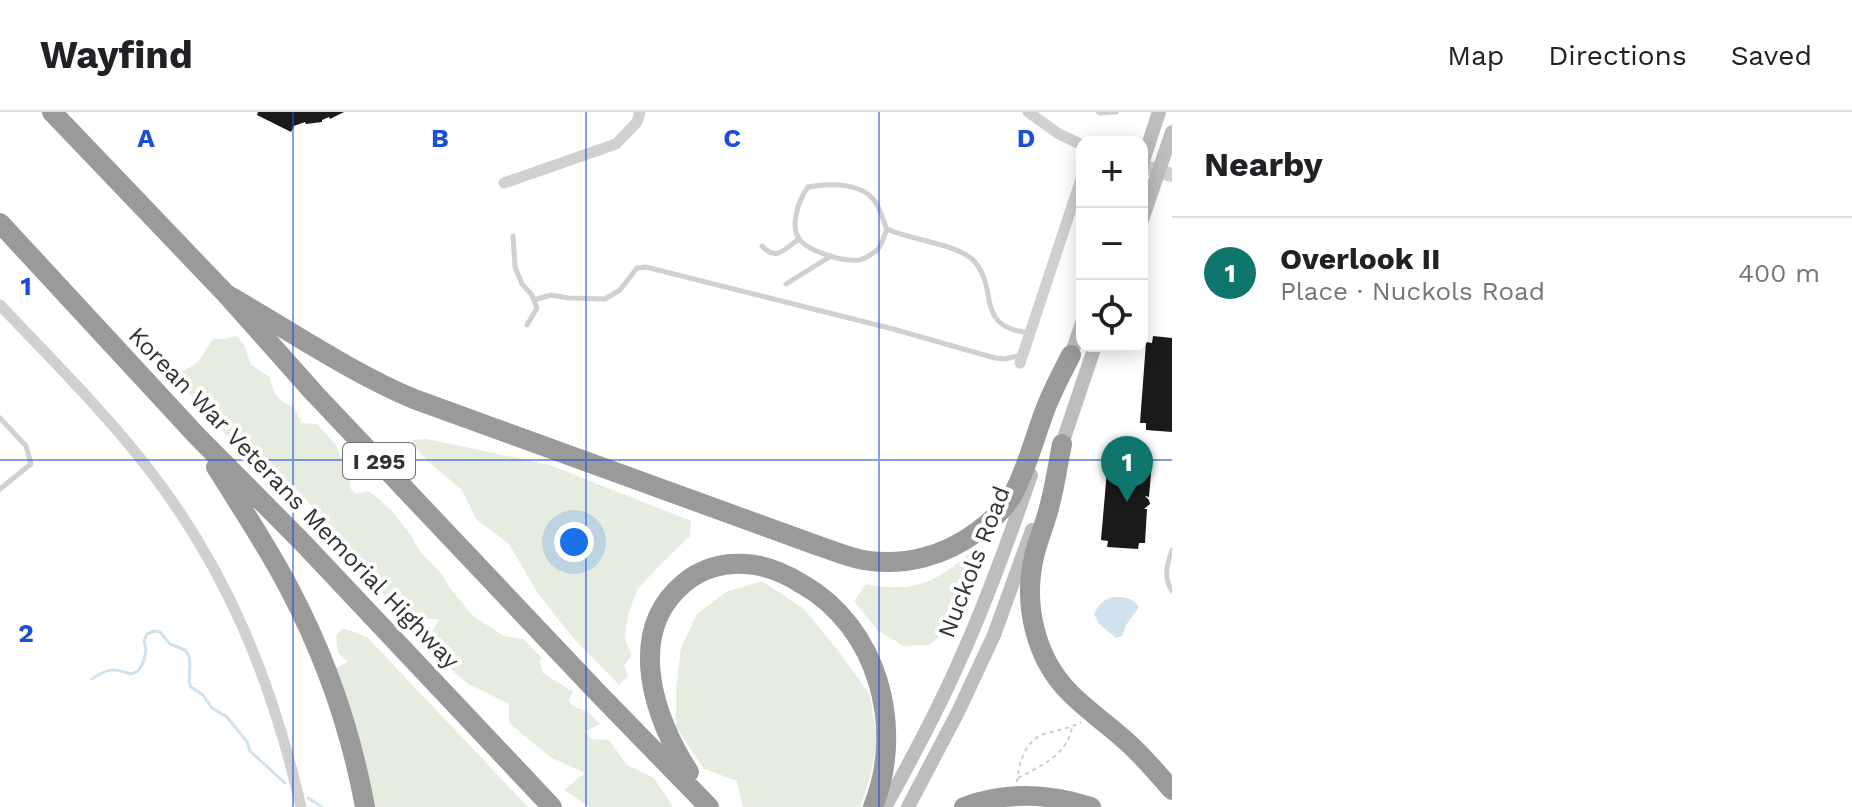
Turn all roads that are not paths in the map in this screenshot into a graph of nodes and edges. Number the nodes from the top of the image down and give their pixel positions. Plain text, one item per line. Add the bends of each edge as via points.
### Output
1 (52, 112) edge
2 (640, 112) edge
3 (1028, 112) edge
4 (1098, 112) edge
5 (1116, 112) edge
6 (1159, 112) edge
7 (1172, 132) edge
8 (1076, 142) edge
9 (1148, 146) edge
10 (1166, 173) edge
11 (504, 183) dead end
12 (1076, 194) edge
13 (1148, 208) edge
14 (0, 223) edge
15 (887, 229) junction
16 (513, 236) dead end
17 (799, 239) junction
18 (762, 246) dead end
19 (831, 256) junction
20 (786, 284) dead end
21 (226, 294) junction
22 (534, 300) junction
23 (0, 305) edge
24 (527, 325) dead end
25 (1031, 333) junction
26 (1076, 340) edge
27 (1093, 352) edge
28 (1071, 355) junction
29 (1022, 359) joint
30 (0, 418) edge
31 (197, 436) junction
32 (1062, 444) junction
33 (0, 489) edge
34 (1172, 550) edge
35 (1172, 591) edge
36 (1172, 790) edge
37 (301, 807) edge
38 (365, 807) edge
39 (552, 807) edge
40 (709, 807) edge
41 (716, 807) edge
42 (873, 807) edge
43 (885, 807) edge
44 (908, 807) edge
45 (964, 807) edge
46 (1091, 807) edge

1 - 21 highway, I 295
2 - 11 street via 616,144
3 - 8 street
4 - 5 lane
6 - 9 main road
7 - 10 main road
10 - 13 main road
12 - 25 street
14 - 31 highway, Korean War Veterans Memorial Highway
15 - 17 lane via 875,201 863,191 822,184 808,187 802,195 794,228
15 - 19 lane via 874,253 859,260
15 - 25 lane via 971,258 1002,326
16 - 22 lane via 515,267
17 - 18 lane via 774,255
17 - 19 lane
19 - 20 lane
21 - 28 highway via 357,372 414,399 873,561 911,561 947,550 997,514 1021,479
21 - 40 highway, I 295
22 - 24 lane via 537,308
22 - 29 lane via 551,295 612,297 637,268 646,267 995,358
23 - 37 street via 113,426 194,534 262,670
25 - 29 street
26 - 28 main road, Nuckols Road
27 - 32 main road, Nuckols Road
28 - 43 main road, Nuckols Road via 982,610
30 - 33 lane via 26,446 31,464
31 - 38 highway via 275,562 308,627 341,711
31 - 39 highway, Korean War Veterans Memorial Highway
32 - 36 highway via 1030,573 1031,615 1054,674
32 - 44 main road, Nuckols Road via 994,635
34 - 35 lane via 1166,568
41 - 42 highway via 674,750 661,720 652,688 652,642 661,612 677,589 705,570 734,563 777,571 810,588 839,612 863,644 880,685 885,719 882,771
45 - 46 highway via 1017,787

